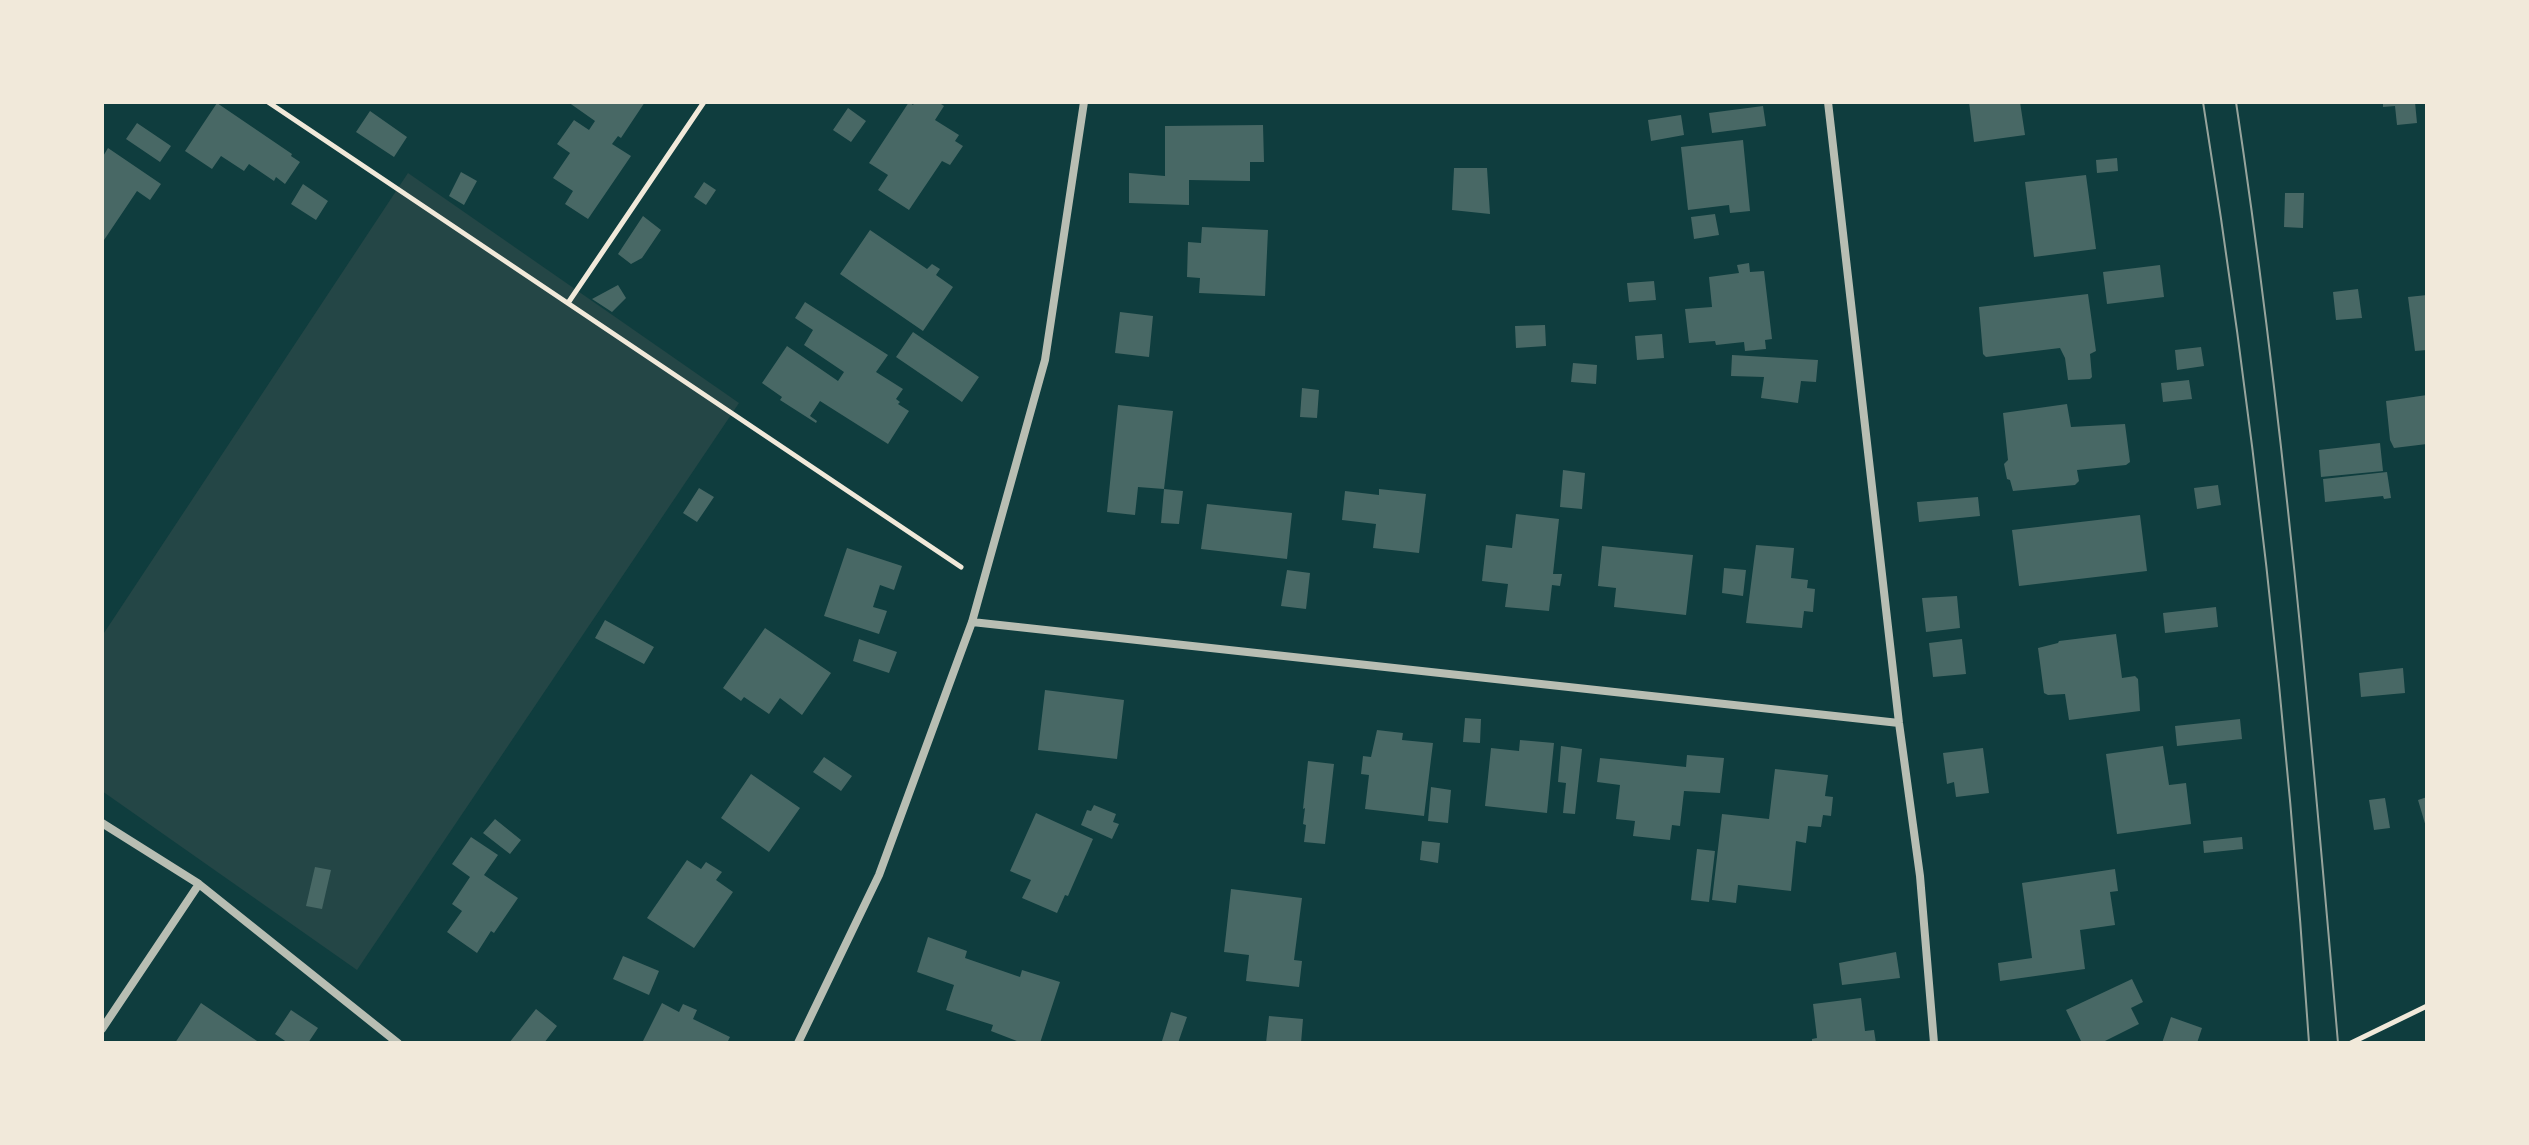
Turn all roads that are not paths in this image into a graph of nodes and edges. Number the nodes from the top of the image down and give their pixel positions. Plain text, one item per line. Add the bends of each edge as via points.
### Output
1 (1084, 102) edge
2 (1828, 102) edge
3 (972, 622) junction
4 (1899, 723) junction
5 (102, 823) edge
6 (199, 884) junction
7 (102, 1029) edge
8 (398, 1043) edge
9 (798, 1043) edge
10 (1934, 1043) edge

1 - 3 street via 1045,360
2 - 4 street
3 - 4 street
3 - 9 street via 879,875
4 - 10 street via 1920,876
5 - 6 street
6 - 7 street
6 - 8 street

